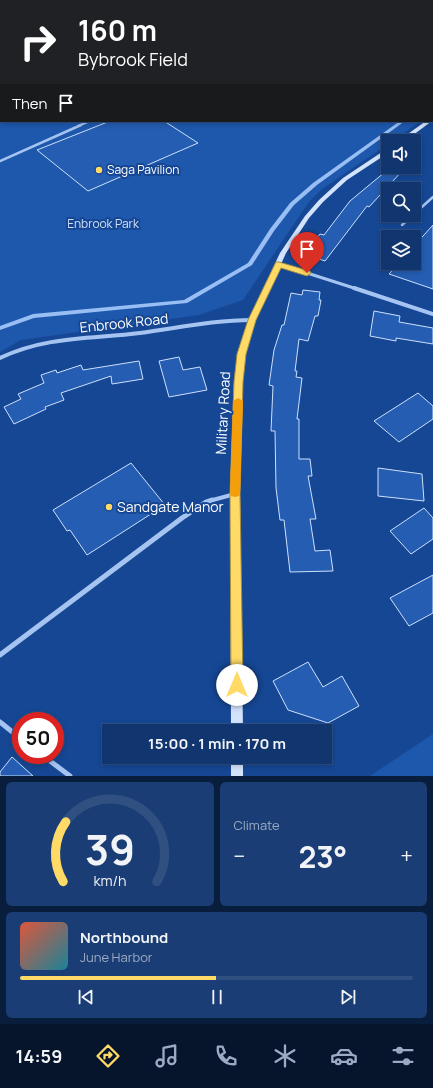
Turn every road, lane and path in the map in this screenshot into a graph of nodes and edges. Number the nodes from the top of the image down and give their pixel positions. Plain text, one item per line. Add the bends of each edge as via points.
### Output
1 (88, 122) edge
2 (428, 122) edge
3 (411, 134) edge
4 (381, 155) edge
5 (0, 161) edge
6 (433, 197) edge
7 (421, 207) edge
8 (405, 222) edge
9 (402, 225) dead end
10 (279, 264) junction
11 (433, 314) edge
12 (252, 320) junction
13 (0, 358) edge
14 (235, 494) junction
15 (0, 655) edge
16 (0, 722) edge
17 (237, 724) edge
18 (12, 732) edge
19 (54, 764) edge
20 (237, 764) edge
21 (70, 776) edge
22 (237, 776) edge

1 - 5 lane
2 - 3 main road
4 - 10 main road, Military Road via 345,179 321,201 283,253
6 - 7 lane
8 - 9 lane
10 - 11 street
10 - 12 main road, Military Road
12 - 13 street, Enbrook Road via 44,342
12 - 14 main road, Military Road via 242,354 238,382
14 - 15 street via 206,502 182,518
14 - 17 main road, Military Road
16 - 18 street
19 - 21 street
20 - 22 main road

